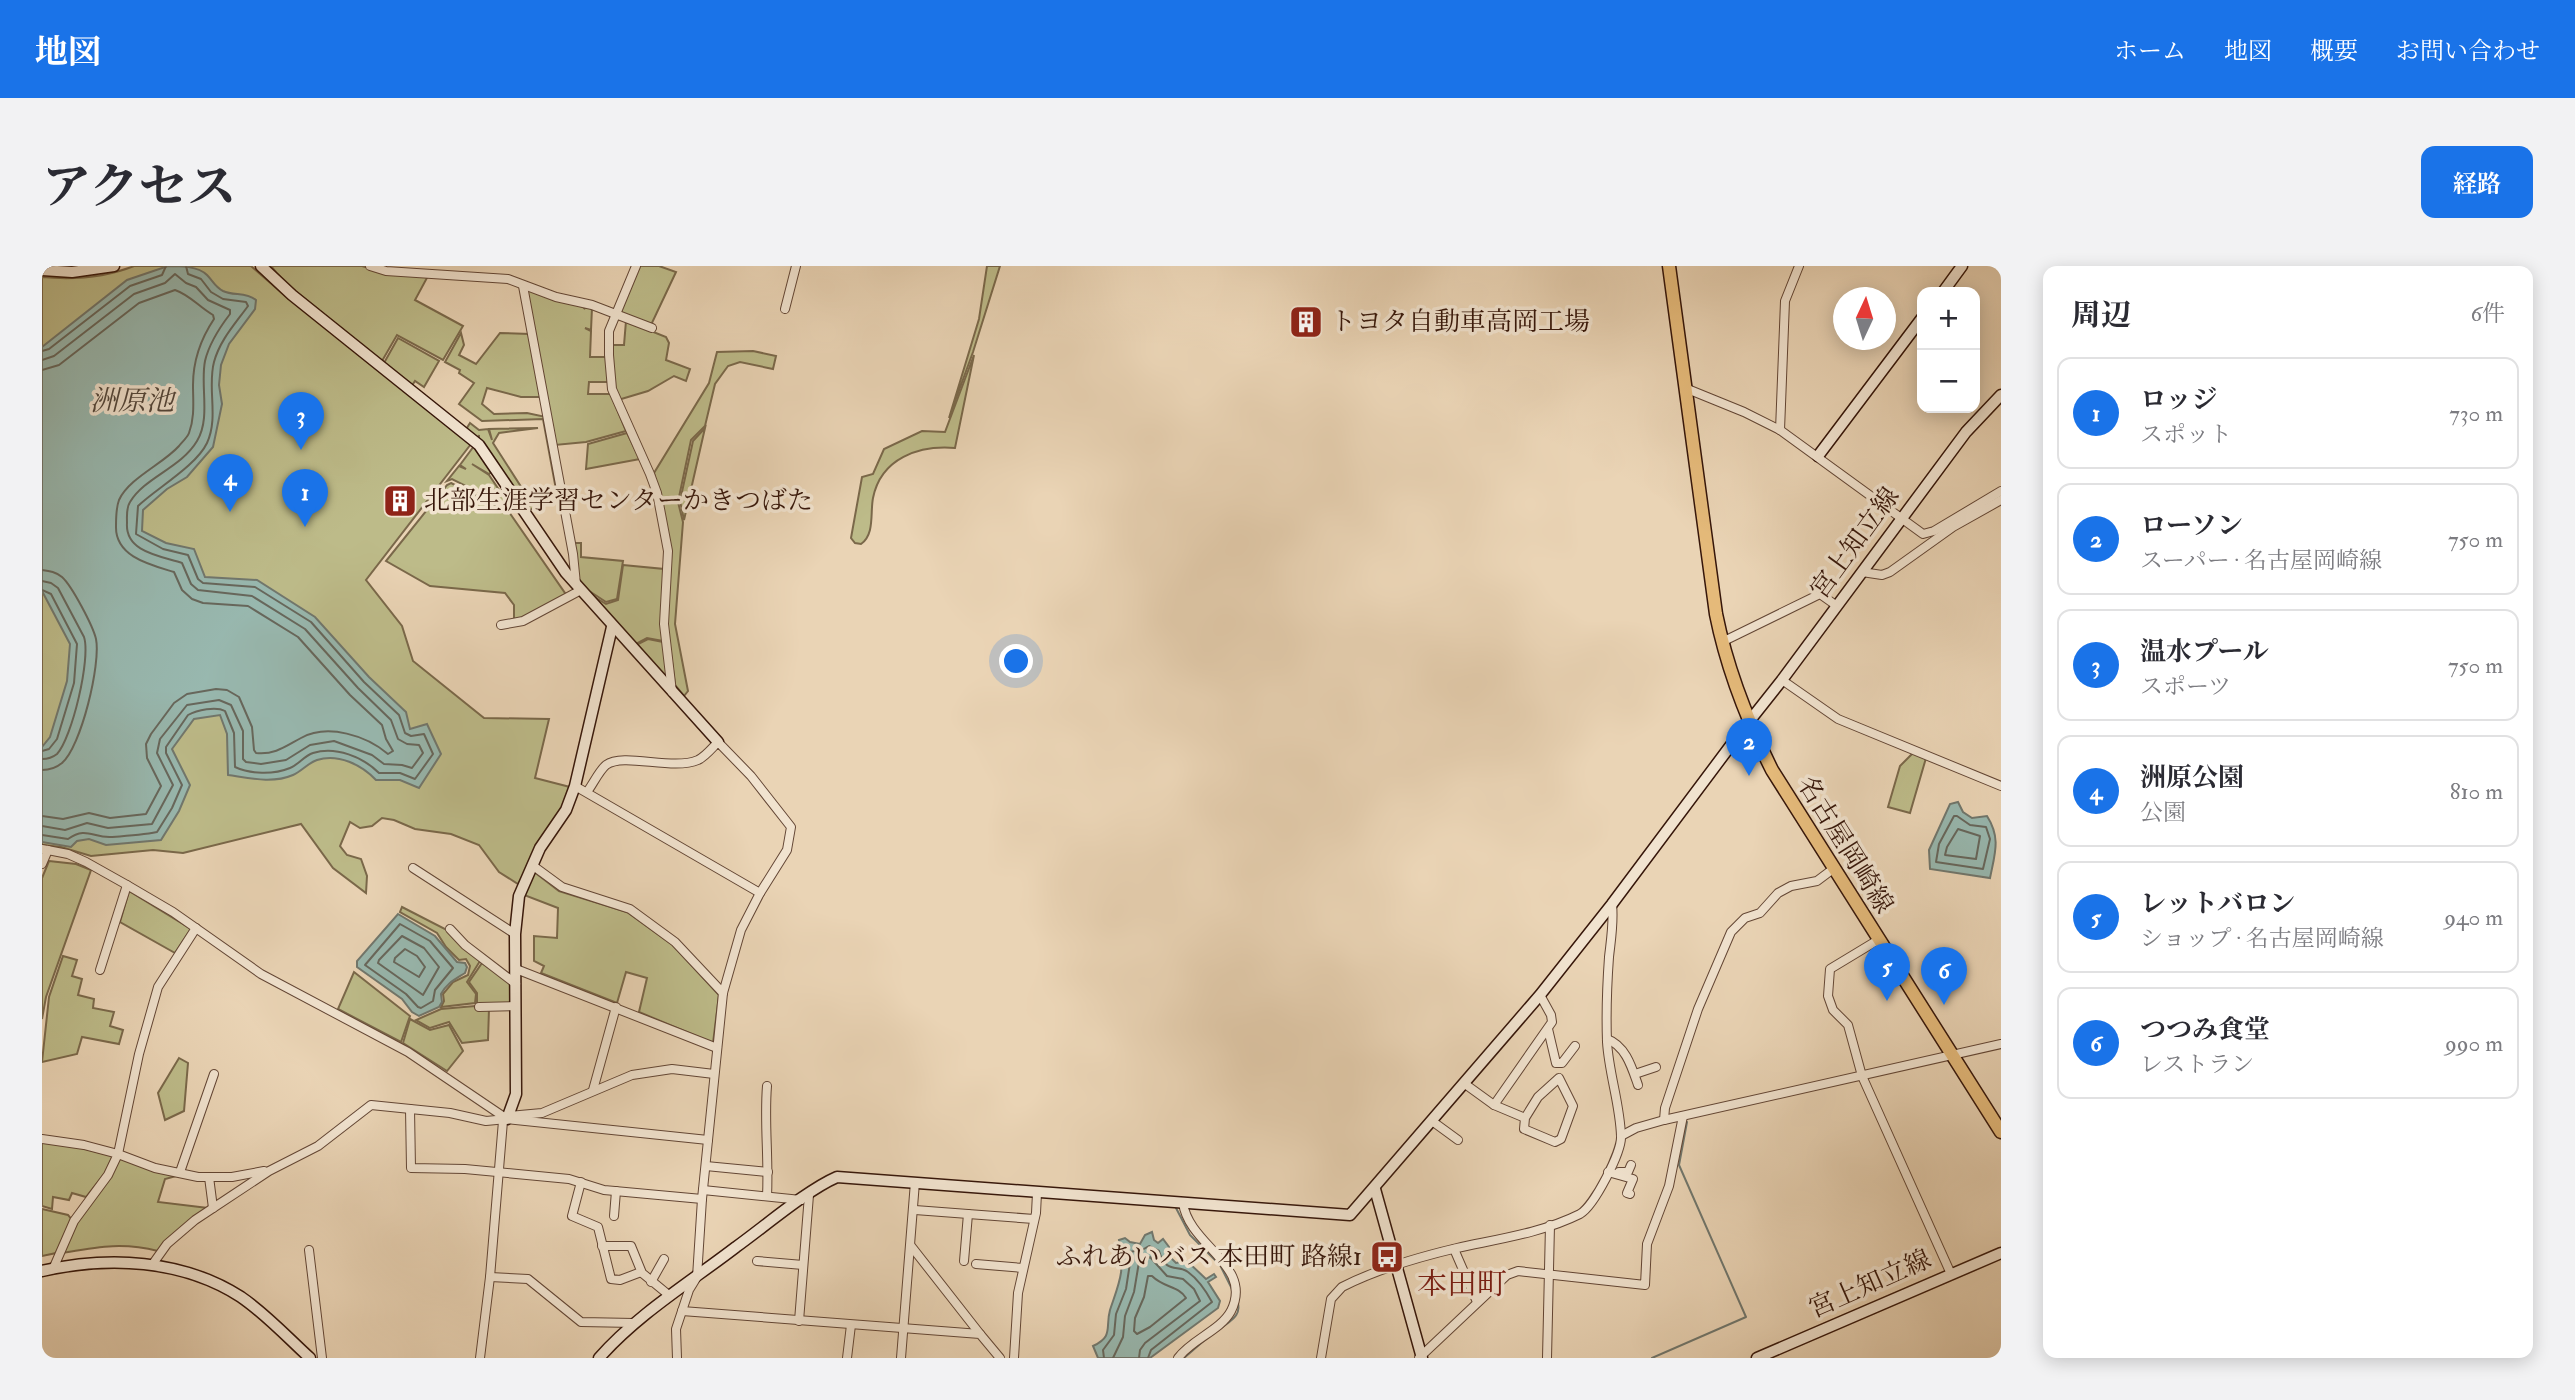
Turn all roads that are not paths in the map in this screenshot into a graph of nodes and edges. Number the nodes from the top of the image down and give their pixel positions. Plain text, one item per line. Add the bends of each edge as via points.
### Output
1 (114, 266) edge
2 (261, 266) edge
3 (370, 266) edge
4 (636, 266) edge
5 (796, 266) edge
6 (1668, 266) edge
7 (1799, 266) edge
8 (1962, 266) edge
9 (42, 270) edge
10 (449, 270) edge
11 (523, 286) junction
12 (1947, 287) edge
13 (785, 309) dead end
14 (616, 314) junction
15 (1917, 325) edge
16 (652, 328) dead end
17 (1685, 388) junction
18 (2001, 395) edge
19 (1780, 430) junction
20 (1818, 456) junction
21 (2001, 491) edge
22 (2001, 500) edge
23 (1900, 518) junction
24 (1863, 572) junction
25 (578, 587) junction
26 (1837, 606) junction
27 (501, 625) dead end
28 (612, 627) junction
29 (1722, 642) junction
30 (1782, 680) junction
31 (672, 692) junction
32 (1749, 721) junction
33 (718, 742) junction
34 (575, 786) junction
35 (2001, 786) edge
36 (587, 792) junction
37 (45, 849) edge
38 (42, 863) edge
39 (532, 865) junction
40 (413, 868) dead end
41 (1833, 869) junction
42 (127, 885) junction
43 (760, 893) junction
44 (1612, 904) junction
45 (196, 928) junction
46 (450, 929) dead end
47 (515, 934) junction
48 (1878, 940) junction
49 (516, 969) junction
50 (100, 970) dead end
51 (516, 984) junction
52 (723, 993) junction
53 (1540, 995) junction
54 (516, 1006) junction
55 (480, 1007) dead end
56 (616, 1007) junction
57 (1548, 1029) junction
58 (1607, 1039) junction
59 (2001, 1044) edge
60 (1575, 1046) dead end
61 (717, 1048) junction
62 (1952, 1055) junction
63 (1656, 1067) dead end
64 (214, 1074) dead end
65 (714, 1074) junction
66 (1634, 1074) junction
67 (1862, 1076) junction
68 (1465, 1084) junction
69 (1638, 1085) dead end
70 (767, 1086) dead end
71 (593, 1090) junction
72 (1494, 1105) junction
73 (411, 1109) junction
74 (1683, 1116) junction
75 (1525, 1118) junction
76 (506, 1119) junction
77 (1664, 1120) junction
78 (1432, 1121) junction
79 (2001, 1132) edge
80 (1621, 1136) junction
81 (42, 1139) edge
82 (708, 1140) junction
83 (1458, 1140) dead end
84 (118, 1154) junction
85 (1631, 1165) dead end
86 (706, 1166) junction
87 (1609, 1170) junction
88 (270, 1171) junction
89 (180, 1172) junction
90 (768, 1172) junction
91 (500, 1174) junction
92 (209, 1177) junction
93 (581, 1182) junction
94 (915, 1182) junction
95 (1375, 1189) junction
96 (616, 1191) junction
97 (1037, 1193) junction
98 (703, 1194) junction
99 (1630, 1194) dead end
100 (766, 1196) junction
101 (805, 1197) junction
102 (1183, 1203) junction
103 (213, 1208) junction
104 (915, 1210) junction
105 (968, 1214) junction
106 (614, 1216) dead end
107 (1034, 1219) junction
108 (1550, 1226) junction
109 (602, 1246) junction
110 (911, 1246) junction
111 (1454, 1249) junction
112 (309, 1250) dead end
113 (2001, 1252) edge
114 (664, 1259) dead end
115 (757, 1261) dead end
116 (964, 1261) dead end
117 (976, 1264) dead end
118 (152, 1265) junction
119 (803, 1265) junction
120 (1396, 1266) junction
121 (1023, 1268) junction
122 (47, 1270) edge
123 (641, 1272) junction
124 (1951, 1274) junction
125 (1548, 1275) junction
126 (698, 1277) junction
127 (490, 1278) junction
128 (651, 1282) junction
129 (670, 1296) junction
130 (1477, 1302) junction
131 (682, 1311) junction
132 (799, 1321) junction
133 (634, 1324) junction
134 (851, 1325) junction
135 (904, 1330) junction
136 (981, 1334) junction
137 (1421, 1357) edge
138 (310, 1358) edge
139 (321, 1358) edge
140 (480, 1358) edge
141 (599, 1358) edge
142 (677, 1358) edge
143 (848, 1358) edge
144 (901, 1358) edge
145 (1000, 1358) edge
146 (1014, 1358) edge
147 (1178, 1358) edge
148 (1321, 1358) edge
149 (1547, 1358) edge
150 (1757, 1358) edge

1 - 9 street via 72,272
2 - 25 street via 479,445
3 - 10 street via 386,271
4 - 14 street
5 - 13 street
6 - 17 main road, 名古屋岡崎線
7 - 19 street via 1785,301
8 - 12 street
10 - 11 street via 508,279
11 - 14 street
11 - 25 street
14 - 16 street
14 - 31 street via 609,331 612,389 653,484 668,551 663,624
15 - 20 street
17 - 19 street
17 - 29 main road, 名古屋岡崎線
18 - 23 street, 宮上知立線 via 1966,432
19 - 20 street
20 - 23 street
21 - 23 street via 1923,534
22 - 24 street via 1890,572
23 - 24 street, 宮上知立線
24 - 26 street, 宮上知立線
25 - 27 street via 523,621
25 - 28 street
26 - 29 street via 1820,594
26 - 30 street, 宮上知立線
28 - 31 street
28 - 34 street
29 - 32 main road, 名古屋岡崎線
30 - 32 street, 宮上知立線
30 - 35 street via 1838,719
31 - 33 street
32 - 41 main road, 名古屋岡崎線 via 1772,770
32 - 44 street, 宮上知立線
33 - 36 street via 698,760 686,763 611,762
33 - 43 street via 791,827 787,850
34 - 36 street
34 - 39 street via 566,810
36 - 43 street
37 - 38 street
37 - 42 street via 68,854
39 - 47 street via 519,896
39 - 52 street via 562,887 630,909 675,942
40 - 47 street
41 - 48 main road, 名古屋岡崎線
41 - 77 street via 1816,881 1778,893 1760,913 1745,918 1731,932 1698,1009
42 - 45 street
42 - 50 street
43 - 52 street via 741,930
44 - 53 street, 宮上知立線
44 - 58 street
45 - 76 street via 261,974 408,1052
45 - 84 street via 158,987
46 - 51 street
47 - 49 street
48 - 62 main road, 名古屋岡崎線
48 - 67 street via 1830,969 1833,1010 1848,1025
49 - 51 street
49 - 56 street
51 - 54 street
52 - 61 street
53 - 57 street via 1551,1015
53 - 68 street, 宮上知立線
54 - 55 street
54 - 76 street via 516,1094
56 - 61 street
56 - 71 street
57 - 60 street via 1556,1063 1562,1063
57 - 72 street
58 - 66 street via 1626,1054
58 - 80 street
59 - 62 street
61 - 65 street
62 - 67 street
62 - 79 main road, 名古屋岡崎線
63 - 66 street
64 - 89 street
65 - 71 street via 672,1069 632,1075
65 - 82 street
66 - 69 street
67 - 74 street
67 - 124 street
68 - 72 street
68 - 78 street, 宮上知立線
70 - 90 street
71 - 76 street via 542,1112
72 - 75 street
73 - 76 street via 486,1121
73 - 88 street via 371,1105 318,1146
73 - 91 street via 411,1168
74 - 77 street
74 - 125 street via 1670,1186 1647,1244 1645,1284
75 - 75 street via 1524,1129 1555,1142 1562,1139 1573,1106 1559,1078 1538,1097
76 - 82 street
76 - 91 street
77 - 80 street
78 - 83 street
78 - 95 street, 宮上知立線
80 - 87 street
81 - 84 street
82 - 86 street
84 - 89 street
84 - 122 street
85 - 87 street via 1623,1174
86 - 90 street
86 - 98 street
87 - 99 street via 1633,1179
87 - 108 street via 1596,1199 1582,1213
88 - 92 street
88 - 103 street
89 - 92 street
90 - 100 street
91 - 93 street
91 - 127 street
92 - 103 street
93 - 96 street
93 - 109 street via 572,1216 598,1227
94 - 97 street, 宮上知立線
94 - 101 street, 宮上知立線 via 837,1177
94 - 104 street
95 - 102 street, 宮上知立線 via 1346,1216
95 - 120 street
96 - 98 street
96 - 106 street
97 - 102 street, 宮上知立線
97 - 107 street
98 - 100 street
98 - 126 street
100 - 101 street
101 - 119 street
101 - 126 street, 宮上知立線
102 - 147 street via 1195,1233 1225,1262 1236,1287 1225,1318
103 - 118 street via 167,1244
104 - 105 street
104 - 110 street
105 - 107 street
105 - 116 street
107 - 121 street
108 - 111 street
108 - 125 street
109 - 123 street via 631,1246
109 - 123 street via 611,1279
110 - 135 street
110 - 136 street
111 - 120 street
111 - 130 street
112 - 139 street
113 - 124 street, 宮上知立線
114 - 128 street
115 - 119 street
117 - 121 street
118 - 122 street via 101,1263
118 - 138 street via 194,1274 232,1292
119 - 132 street
120 - 137 street
120 - 148 street via 1335,1293 1327,1313
121 - 146 street
123 - 128 street
124 - 150 street, 宮上知立線
125 - 130 street via 1518,1271 1507,1275
125 - 149 street
126 - 129 street, 宮上知立線
126 - 131 street
127 - 133 street via 527,1279 581,1322
127 - 140 street
128 - 129 street
129 - 133 street, 宮上知立線
130 - 137 street
131 - 132 street
131 - 142 street via 676,1329
132 - 134 street
133 - 141 street, 宮上知立線
134 - 135 street
134 - 143 street
135 - 136 street
135 - 144 street
136 - 145 street

